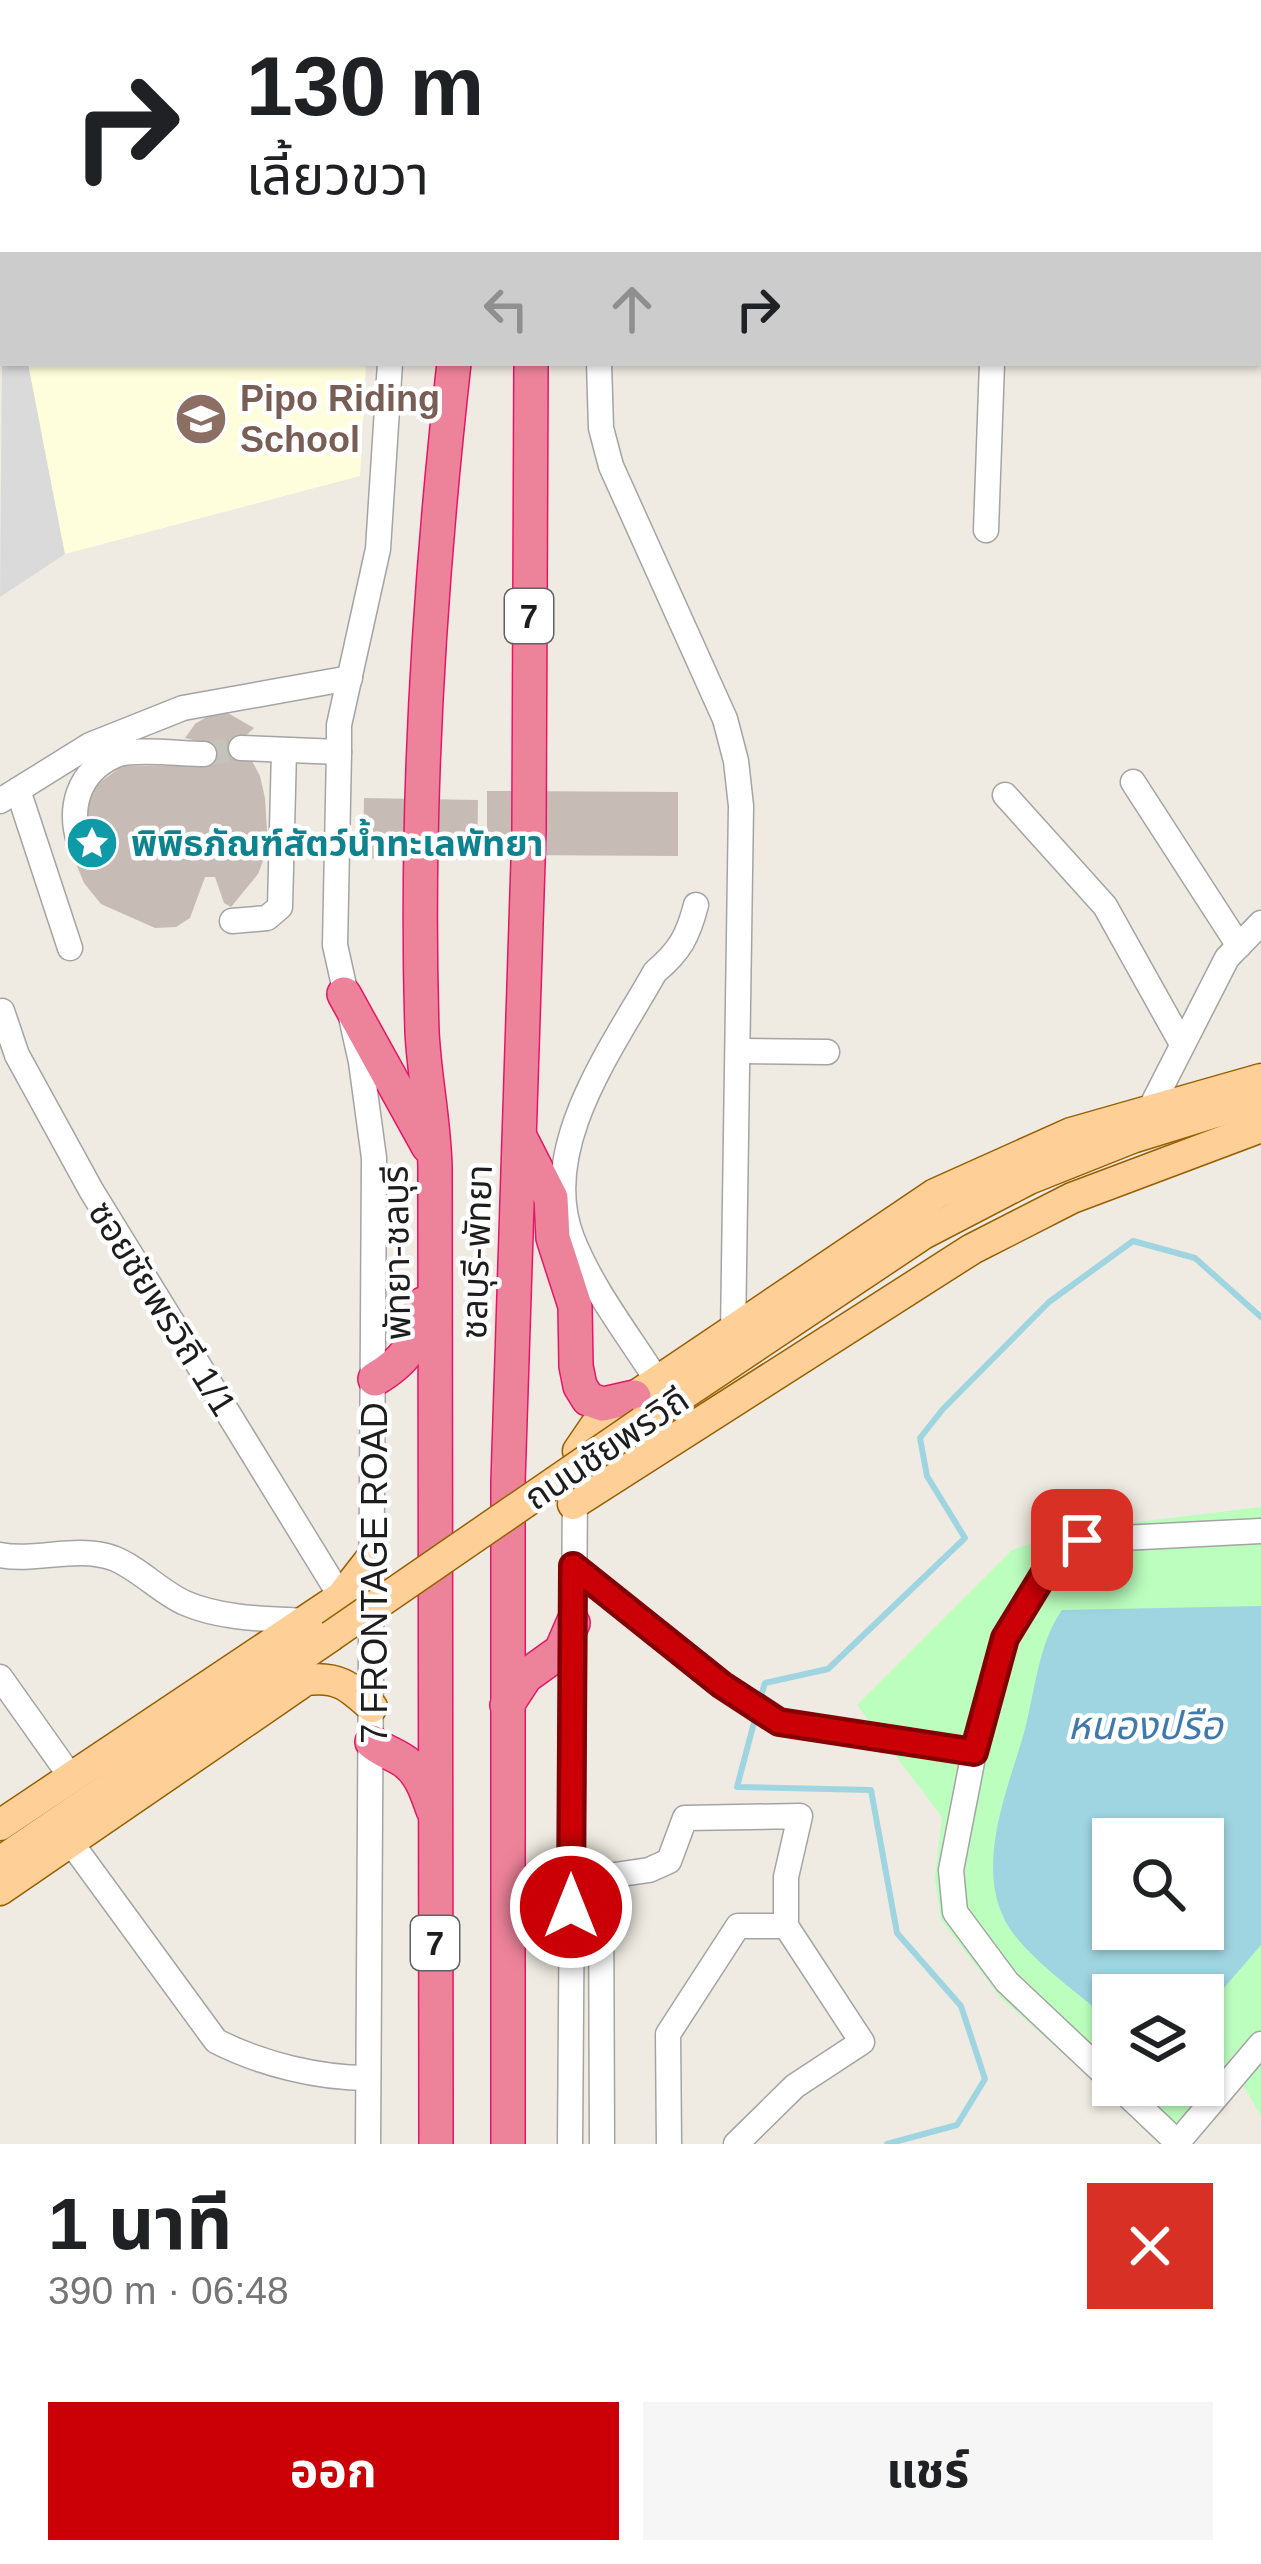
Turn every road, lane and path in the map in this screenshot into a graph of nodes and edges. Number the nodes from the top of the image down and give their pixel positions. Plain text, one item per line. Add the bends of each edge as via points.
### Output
1 (390, 366) edge
2 (454, 366) edge
3 (531, 366) edge
4 (599, 366) edge
5 (992, 366) edge
6 (986, 530) dead end
7 (350, 677) junction
8 (114, 745) junction
9 (242, 748) tunnel mouth
10 (284, 751) junction
11 (338, 752) junction
12 (204, 754) tunnel mouth
13 (1133, 782) dead end
14 (9, 795) edge
15 (1005, 795) dead end
16 (80, 845) dead end
17 (696, 905) dead end
18 (232, 921) dead end
19 (1261, 923) edge
20 (1238, 946) junction
21 (70, 948) dead end
22 (344, 994) junction
23 (2, 1011) edge
24 (1182, 1043) junction
25 (739, 1051) junction
26 (826, 1052) dead end
27 (1258, 1102) edge
28 (1150, 1109) junction
29 (518, 1134) junction
30 (435, 1158) junction
31 (435, 1255) junction
32 (733, 1333) junction
33 (375, 1379) junction
34 (644, 1400) junction
35 (578, 1451) joint
36 (573, 1504) junction
37 (1261, 1531) edge
38 (0, 1555) edge
39 (373, 1556) junction
40 (573, 1566) junction
41 (340, 1597) junction
42 (573, 1623) junction
43 (319, 1628) junction
44 (0, 1677) edge
45 (306, 1680) junction
46 (507, 1705) junction
47 (372, 1707) junction
48 (372, 1742) junction
49 (974, 1752) junction
50 (71, 1777) junction
51 (436, 1818) junction
52 (0, 1825) edge
53 (72, 1844) junction
54 (0, 1862) edge
55 (0, 1890) edge
56 (786, 1926) junction
57 (1261, 2044) edge
58 (1092, 2061) edge
59 (368, 2078) junction
60 (1139, 2106) edge
61 (1178, 2143) edge
62 (368, 2144) edge
63 (436, 2144) edge
64 (508, 2144) edge
65 (570, 2144) edge
66 (602, 2144) edge
67 (668, 2144) edge
68 (736, 2144) edge

1 - 7 street, 7 FRONTAGE ROAD via 378,549
2 - 30 highway, พัทยา-ชลบุรี / 7 via 425,691 422,1034
3 - 29 highway, ชลบุรี-พัทยา / 7
4 - 25 street via 611,466 725,719 736,761
5 - 6 street
7 - 8 street via 182,708
7 - 11 street, 7 FRONTAGE ROAD
8 - 12 street
8 - 14 street
8 - 16 street via 73,806
9 - 10 street
10 - 11 street
10 - 18 street via 280,907 267,918
11 - 22 street, 7 FRONTAGE ROAD via 335,945
13 - 20 street
14 - 21 street
15 - 24 street via 1105,906
17 - 34 street via 687,937 655,972 578,1110 568,1144 572,1239
19 - 20 street
20 - 24 street
22 - 30 highway
22 - 33 street, 7 FRONTAGE ROAD via 374,1159
23 - 41 street, ซอยชัยพรวิถี 1/1 via 17,1055 91,1190
24 - 28 street
25 - 26 street
25 - 32 street
27 - 28 main road, ถนนชัยพรวิถี
27 - 34 main road, ถนนชัยพรวิถี via 1132,1138 1029,1180
27 - 36 main road, ถนนชัยพรวิถี via 972,1250
28 - 32 main road, ถนนชัยพรวิถี via 1071,1133 935,1194
29 - 34 highway via 551,1198 553,1238 575,1306 580,1386 603,1404
29 - 46 highway, ชลบุรี-พัทยา / 7
30 - 31 highway, พัทยา-ชลบุรี / 7
31 - 33 highway via 413,1346
31 - 51 highway, พัทยา-ชลบุรี / 7
32 - 34 main road, ถนนชัยพรวิถี
33 - 39 street, 7 FRONTAGE ROAD
34 - 35 main road, ถนนชัยพรวิถี via 596,1426
34 - 43 main road, ถนนชัยพรวิถี, bridge
35 - 36 street
36 - 40 street
37 - 49 street via 1082,1540 1057,1553 1005,1638
38 - 43 street via 113,1558 186,1603
39 - 41 main road, ถนนชัยพรวิถี
39 - 47 street, 7 FRONTAGE ROAD
40 - 42 street
40 - 49 street via 779,1722
41 - 43 main road, ถนนชัยพรวิถี
42 - 46 highway via 561,1651 526,1676
42 - 65 street
43 - 45 main road via 332,1628 341,1641 336,1658
43 - 50 main road, ถนนชัยพรวิถี
43 - 54 main road, ถนนชัยพรวิถี
44 - 50 street
45 - 47 main road via 331,1677
45 - 53 main road
46 - 64 highway, ชลบุรี-พัทยา / 7
47 - 48 street, 7 FRONTAGE ROAD
48 - 51 highway via 422,1780
48 - 59 street, 7 FRONTAGE ROAD
49 - 58 street via 951,1870 955,1912 1007,1982
50 - 52 main road, ถนนชัยพรวิถี
51 - 63 highway, พัทยา-ชลบุรี / 7
53 - 55 main road
53 - 59 street via 216,2041 332,2078
56 - 66 street via 785,1877 800,1816 685,1818 669,1861 601,1876
56 - 67 street via 738,1926 668,2034
56 - 68 street via 862,2042 795,2086
57 - 61 street
59 - 62 street, 7 FRONTAGE ROAD
60 - 61 street

